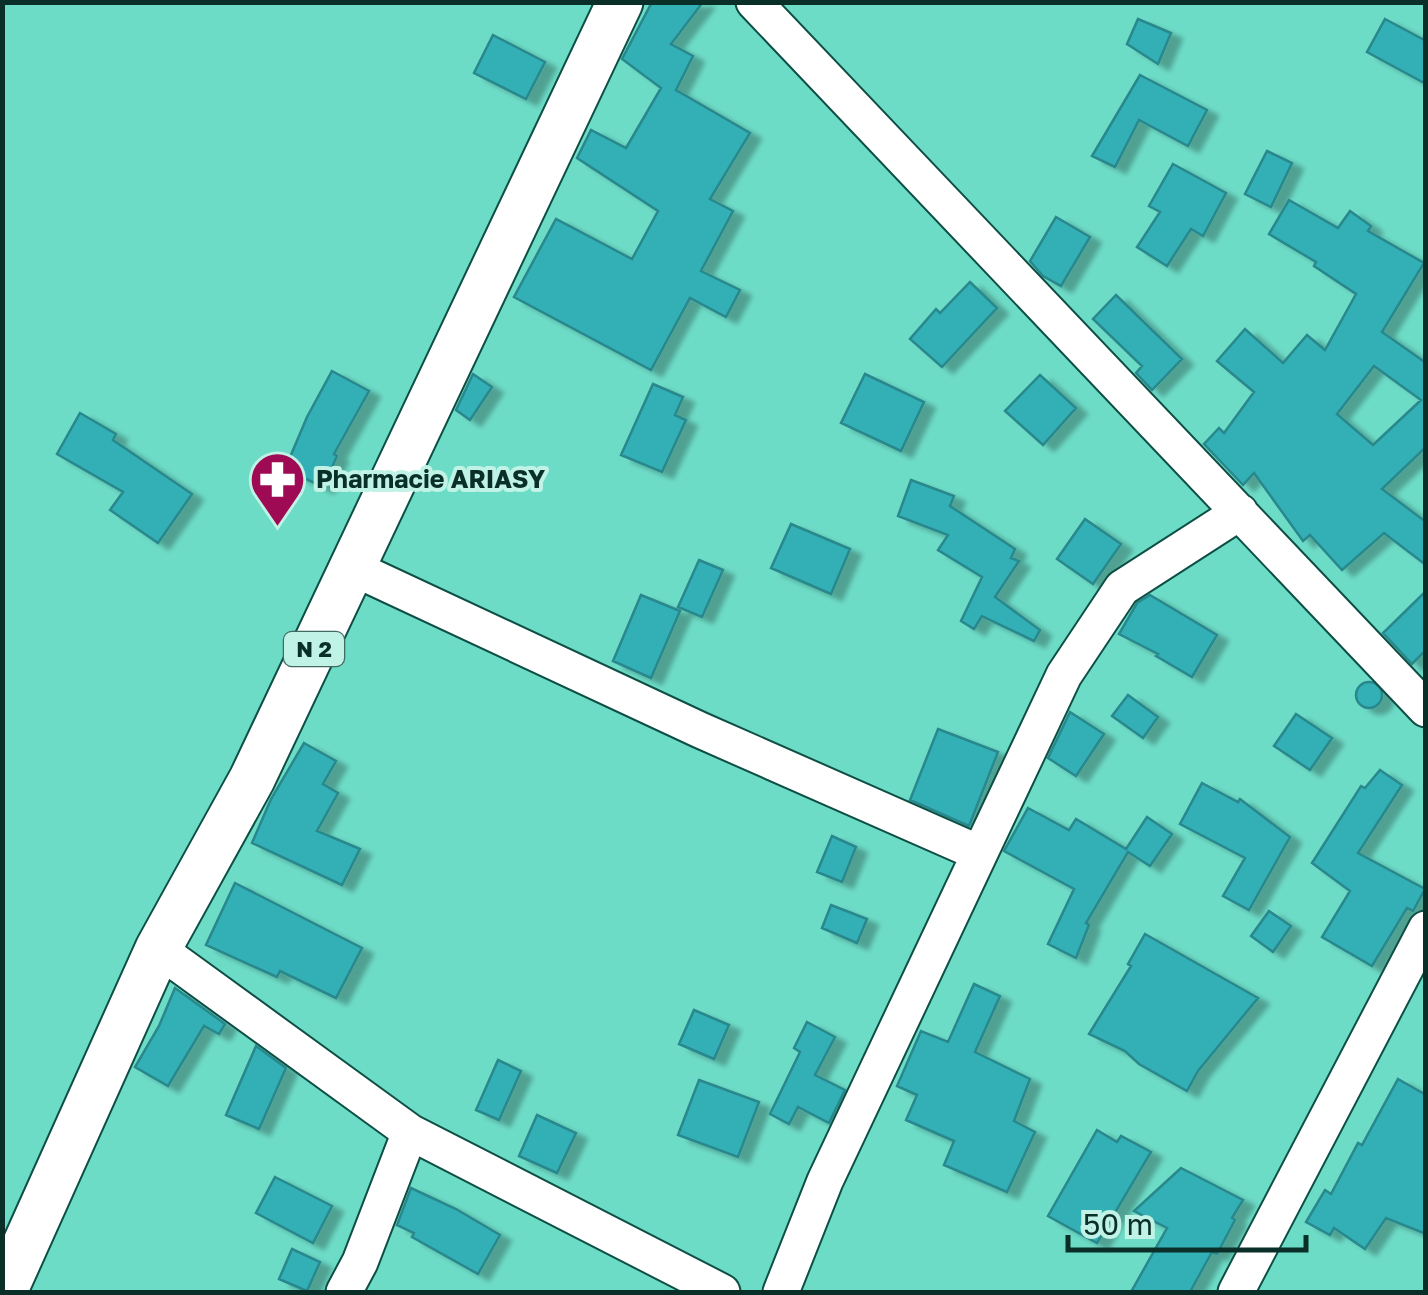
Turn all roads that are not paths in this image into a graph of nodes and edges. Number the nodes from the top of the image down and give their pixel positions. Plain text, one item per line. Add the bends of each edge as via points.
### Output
1 (620, 2) edge
2 (754, 2) edge
3 (1240, 512) junction
4 (353, 568) junction
5 (1426, 708) edge
6 (979, 852) junction
7 (1426, 929) edge
8 (158, 950) junction
9 (410, 1132) junction
10 (4, 1292) edge
11 (344, 1292) edge
12 (722, 1292) edge
13 (781, 1292) edge
14 (1236, 1292) edge

1 - 4 main road, N 2
2 - 3 street
3 - 5 street
3 - 6 street via 1122,588 1064,675
4 - 6 street
4 - 8 main road, N 2 via 252,780
6 - 13 street via 825,1181
7 - 14 street
8 - 9 street
8 - 10 main road, N 2
9 - 11 street
9 - 12 street

